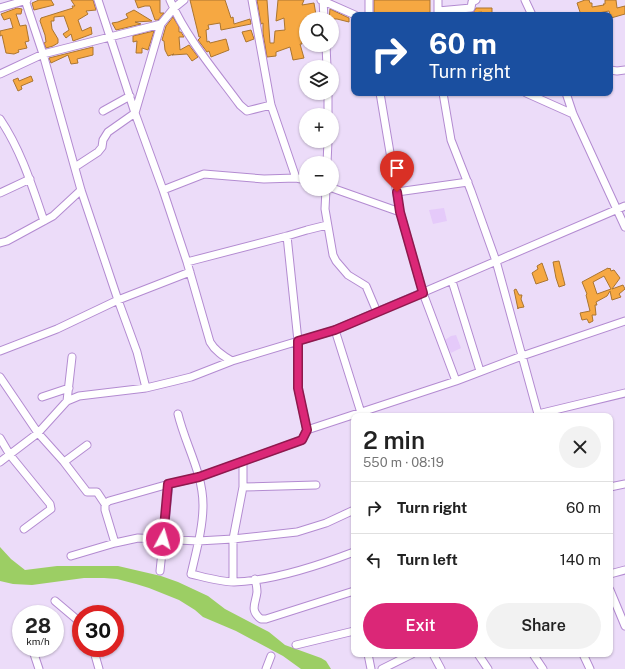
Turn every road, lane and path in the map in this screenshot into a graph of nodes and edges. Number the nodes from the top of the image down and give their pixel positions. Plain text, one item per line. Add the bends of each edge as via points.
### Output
1 (26, 0) edge
2 (98, 0) edge
3 (170, 0) edge
4 (184, 0) edge
5 (252, 0) edge
6 (323, 0) edge
7 (369, 0) edge
8 (438, 0) edge
9 (476, 0) edge
10 (525, 0) edge
11 (0, 8) edge
12 (174, 8) junction
13 (324, 12) edge
14 (369, 12) edge
15 (438, 12) edge
16 (445, 12) edge
17 (531, 12) edge
18 (351, 13) edge
19 (161, 24) junction
20 (111, 37) junction
21 (43, 54) junction
22 (613, 70) edge
23 (625, 70) edge
24 (0, 74) edge
25 (130, 96) junction
26 (381, 96) edge
27 (444, 96) edge
28 (533, 96) edge
29 (567, 96) edge
30 (271, 105) junction
31 (103, 111) dead end
32 (135, 113) junction
33 (573, 114) junction
34 (0, 119) edge
35 (75, 167) junction
36 (296, 178) junction
37 (30, 179) junction
38 (299, 179) edge
39 (468, 182) junction
40 (82, 190) junction
41 (163, 190) junction
42 (339, 190) edge
43 (397, 192) junction
44 (0, 193) edge
45 (325, 196) edge
46 (625, 206) edge
47 (618, 209) junction
48 (400, 212) junction
49 (44, 221) junction
50 (327, 225) junction
51 (625, 227) edge
52 (287, 236) junction
53 (0, 243) edge
54 (496, 261) junction
55 (187, 262) junction
56 (190, 272) junction
57 (452, 280) junction
58 (423, 293) junction
59 (118, 300) junction
60 (378, 312) junction
61 (625, 321) edge
62 (335, 330) junction
63 (298, 341) junction
64 (0, 351) edge
65 (522, 356) junction
66 (72, 357) dead end
67 (232, 361) junction
68 (480, 372) junction
69 (0, 377) edge
70 (456, 381) junction
71 (69, 388) junction
72 (146, 388) junction
73 (625, 393) edge
74 (42, 397) dead end
75 (67, 401) junction
76 (361, 413) edge
77 (364, 413) edge
78 (535, 413) edge
79 (543, 413) edge
80 (178, 414) dead end
81 (351, 417) edge
82 (307, 430) junction
83 (38, 432) junction
84 (0, 438) edge
85 (87, 445) dead end
86 (10, 455) junction
87 (243, 461) junction
88 (0, 462) edge
89 (64, 462) junction
90 (199, 477) junction
91 (168, 484) junction
92 (625, 484) edge
93 (316, 485) dead end
94 (613, 486) edge
95 (243, 487) junction
96 (105, 504) junction
97 (351, 511) edge
98 (24, 529) dead end
99 (163, 539) junction
100 (233, 539) junction
101 (198, 541) junction
102 (115, 543) junction
103 (351, 553) edge
104 (71, 556) dead end
105 (160, 570) dead end
106 (625, 570) edge
107 (613, 573) edge
108 (255, 579) junction
109 (233, 582) junction
110 (351, 592) edge
111 (613, 599) edge
112 (55, 601) dead end
113 (72, 615) edge
114 (625, 626) edge
115 (351, 632) edge
116 (296, 645) dead end
117 (271, 656) dead end
118 (35, 657) edge
119 (95, 657) edge
120 (369, 657) edge
121 (408, 657) edge
122 (435, 657) edge
123 (480, 657) edge
124 (535, 657) edge
125 (584, 657) edge
126 (396, 666) edge
127 (39, 669) edge
128 (99, 669) edge
129 (266, 669) edge
130 (371, 669) edge
131 (382, 669) edge
132 (441, 669) edge
133 (488, 669) edge
134 (542, 669) edge
135 (590, 669) edge

1 - 11 street
1 - 21 street
2 - 20 street
3 - 12 street
4 - 12 street
5 - 30 street
6 - 13 street
6 - 18 street
7 - 14 street
8 - 15 street
9 - 16 street via 472,2 471,8
10 - 17 street
12 - 19 street
12 - 30 street via 182,26 240,105 247,111
19 - 20 street
19 - 32 street
20 - 21 street
20 - 25 street
21 - 24 street
21 - 35 street
22 - 23 street
25 - 31 street
25 - 32 street
26 - 43 street
27 - 39 street via 451,140
28 - 33 street
29 - 33 street
30 - 36 street
32 - 35 street via 108,132 98,152
32 - 41 street
33 - 47 street
34 - 37 street via 22,157
35 - 40 street
36 - 38 street
36 - 41 street via 264,179 204,174
37 - 44 street
37 - 49 street
39 - 43 street
39 - 54 street
40 - 49 street via 58,213
40 - 59 street
41 - 55 street
42 - 48 street
43 - 48 street
45 - 50 street
46 - 47 street
47 - 51 street
47 - 54 street
48 - 58 street
49 - 53 street
50 - 52 street
50 - 60 street via 336,261 348,275 366,286
52 - 55 street
52 - 63 street
54 - 57 street
54 - 65 street
55 - 56 street
56 - 59 street
56 - 67 street via 210,342 220,354
57 - 58 street
57 - 68 street
58 - 60 street
58 - 70 street
59 - 64 street via 57,329
59 - 72 street via 137,352
60 - 62 street
61 - 65 street
62 - 63 street
62 - 76 street
63 - 67 street
63 - 82 street via 298,388
65 - 68 street
65 - 78 street
66 - 71 street
67 - 72 street via 191,377
68 - 70 street
69 - 83 street
70 - 77 street
71 - 74 street
71 - 75 street
72 - 75 street via 79,396
73 - 79 street
75 - 83 street
80 - 90 street
81 - 82 street
82 - 87 street via 302,440
83 - 86 street
83 - 89 street
84 - 86 street
85 - 89 street
86 - 88 street
86 - 98 street via 50,504 51,509
87 - 90 street
87 - 95 street
89 - 96 street via 87,492 97,492
90 - 91 street
90 - 101 street via 203,504
91 - 96 street
91 - 99 street
92 - 94 street
93 - 95 street
95 - 100 street
96 - 102 street
97 - 100 street via 297,532
99 - 101 street
99 - 102 street via 138,538
99 - 105 street
100 - 101 street
100 - 109 street
101 - 109 street via 191,574
102 - 104 street
103 - 108 street via 309,567
106 - 107 street
108 - 109 street
108 - 110 street via 257,594 254,609 261,620
111 - 114 street
112 - 113 street
115 - 116 street
117 - 129 street
118 - 127 street
119 - 128 street
120 - 130 street
121 - 126 street
122 - 132 street
123 - 133 street
124 - 134 street
125 - 135 street
126 - 131 street

